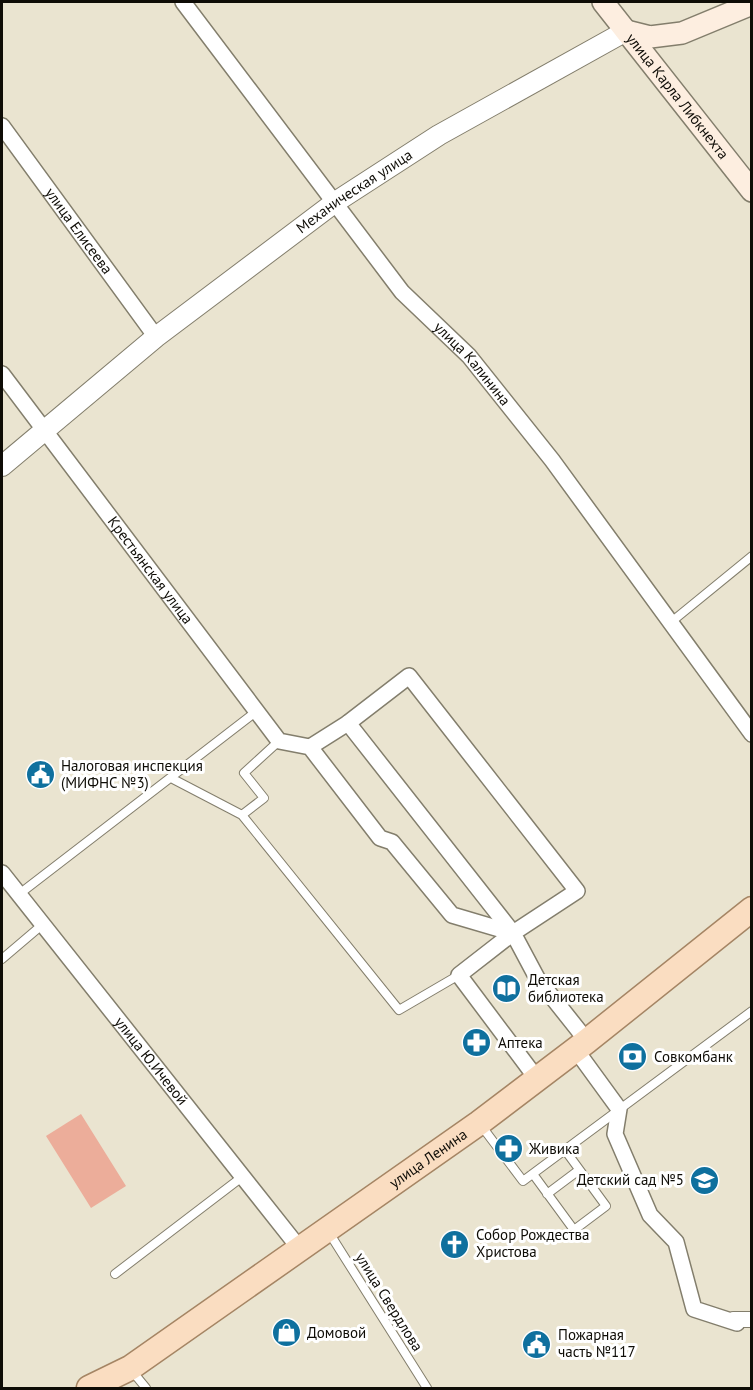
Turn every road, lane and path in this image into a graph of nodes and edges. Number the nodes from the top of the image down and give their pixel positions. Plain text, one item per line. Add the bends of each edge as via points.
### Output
1 (183, 2) edge
2 (603, 2) edge
3 (752, 4) edge
4 (626, 31) junction
5 (2, 126) edge
6 (752, 191) edge
7 (334, 203) junction
8 (156, 337) junction
9 (2, 374) edge
10 (44, 430) junction
11 (2, 466) edge
12 (752, 556) edge
13 (670, 623) junction
14 (257, 711) junction
15 (348, 723) junction
16 (752, 734) edge
17 (279, 741) junction
18 (310, 747) junction
19 (171, 778) junction
20 (242, 815) junction
21 (2, 873) edge
22 (18, 895) junction
23 (752, 909) edge
24 (42, 925) junction
25 (513, 933) junction
26 (2, 959) edge
27 (459, 975) junction
28 (752, 1011) edge
29 (581, 1046) junction
30 (537, 1079) junction
31 (620, 1109) junction
32 (480, 1123) junction
33 (565, 1150) junction
34 (579, 1170) junction
35 (533, 1174) junction
36 (242, 1177) junction
37 (547, 1194) junction
38 (327, 1230) junction
39 (300, 1249) junction
40 (115, 1274) dead end
41 (752, 1316) edge
42 (741, 1321) edge
43 (130, 1368) junction
44 (89, 1389) edge
45 (146, 1389) edge
46 (427, 1389) edge

1 - 7 street, улица Калинина
2 - 4 main road, улица Карла Либкнехта
3 - 4 main road via 682,33 650,37
4 - 6 main road, улица Карла Либкнехта
4 - 7 street, Механическая улица via 439,135
5 - 8 street, улица Елисеева
7 - 8 street, Механическая улица
7 - 13 street, улица Калинина via 402,292 469,356 504,399
8 - 10 street, Механическая улица
9 - 10 street, Крестьянская улица
10 - 11 street, Механическая улица
10 - 14 street, Крестьянская улица
12 - 13 lane
13 - 16 street, улица Калинина
14 - 17 street, Крестьянская улица
14 - 19 lane
15 - 18 street
15 - 25 street
15 - 25 street via 408,676 577,891
17 - 18 street
17 - 20 lane via 244,772 264,798
18 - 25 street via 380,838 392,842 452,915
19 - 20 lane
19 - 22 lane
20 - 27 lane via 399,1010
21 - 22 street, улица Ю.Ичевой
22 - 24 street, улица Ю.Ичевой
23 - 29 main road, улица Ленина
24 - 26 lane
24 - 36 street, улица Ю.Ичевой
25 - 27 street
25 - 29 street
27 - 30 street
28 - 31 lane
29 - 30 main road, улица Ленина
29 - 31 street
30 - 32 main road, улица Ленина
31 - 33 lane
31 - 42 street via 615,1134 650,1215 676,1242 694,1309
32 - 35 lane via 523,1181
32 - 38 main road, улица Ленина
33 - 34 lane
33 - 35 lane
34 - 37 lane
34 - 37 lane via 606,1206 574,1230
35 - 37 lane
36 - 39 street, улица Ю.Ичевой
36 - 40 lane
38 - 39 main road, улица Ленина
38 - 46 lane, улица Свердлова
39 - 43 main road, улица Ленина
41 - 42 lane
43 - 44 main road, улица Ленина
43 - 45 lane

